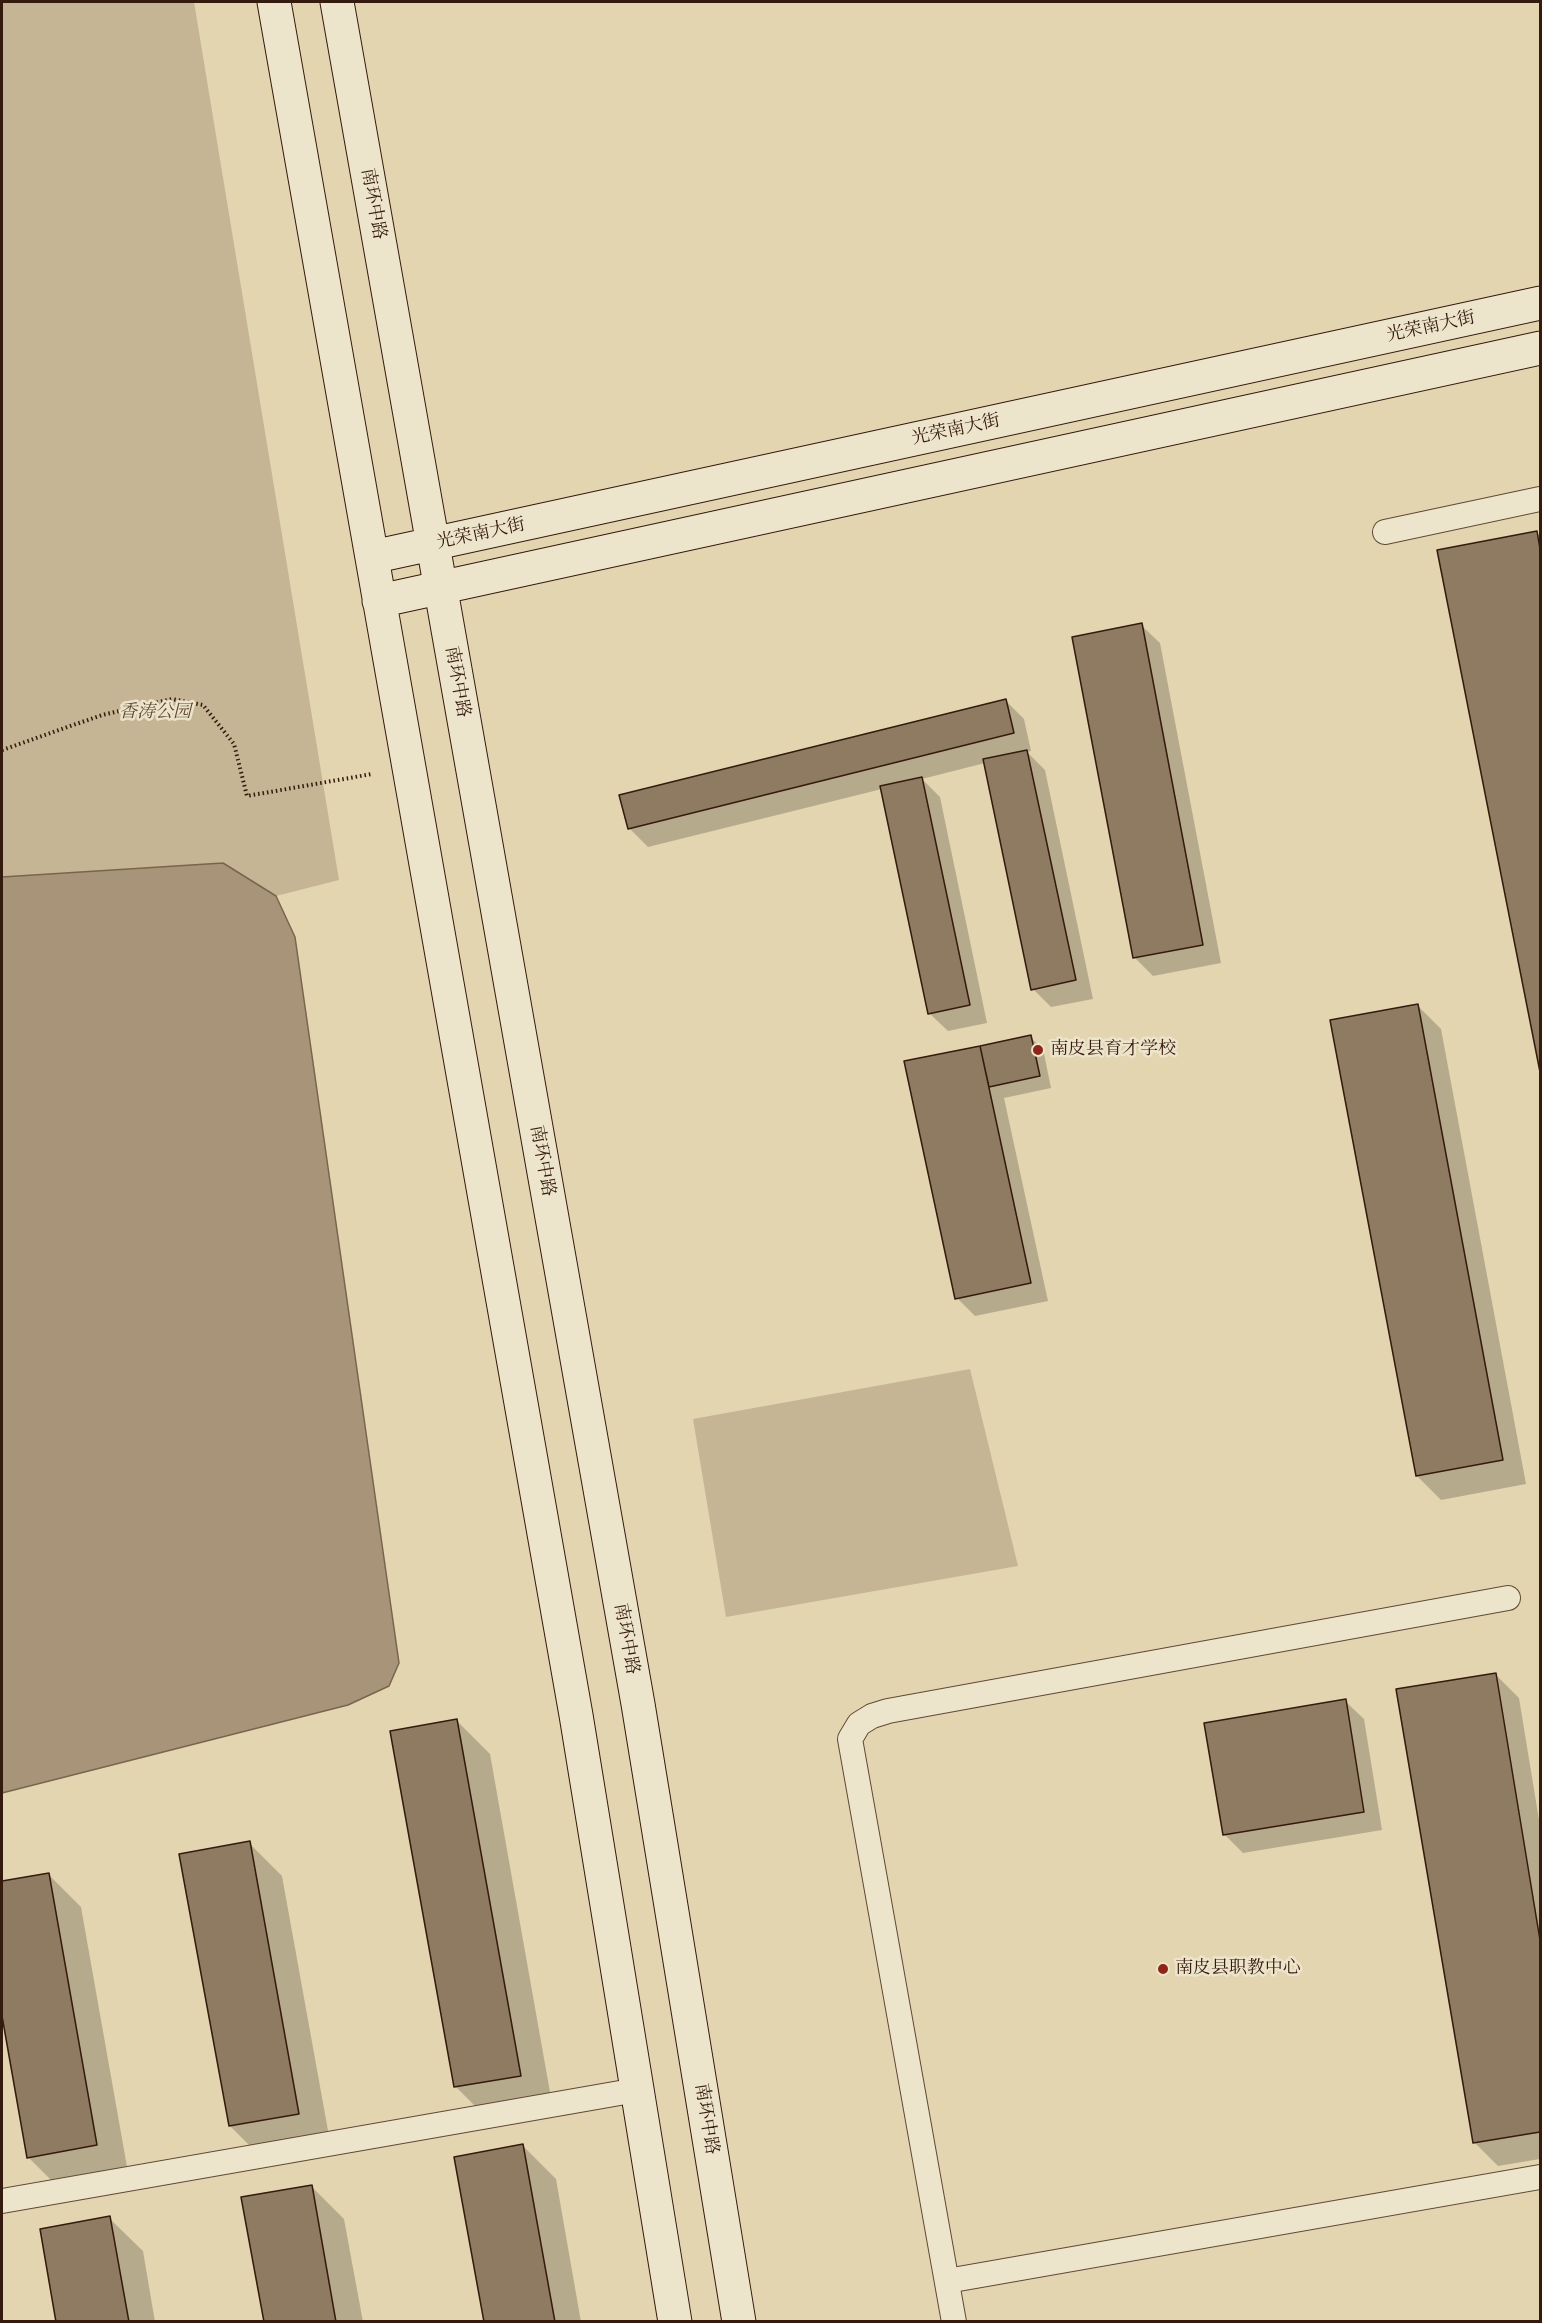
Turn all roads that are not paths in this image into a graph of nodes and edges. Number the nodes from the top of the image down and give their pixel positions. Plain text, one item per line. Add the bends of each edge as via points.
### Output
1 (274, 2) edge
2 (337, 2) edge
3 (1540, 303) edge
4 (1540, 348) edge
5 (1540, 499) edge
6 (1385, 532) dead end
7 (433, 544) junction
8 (372, 557) junction
9 (440, 587) junction
10 (379, 601) junction
11 (1508, 1598) dead end
12 (637, 2090) junction
13 (1540, 2177) edge
14 (2, 2201) edge
15 (947, 2281) junction
16 (675, 2322) edge
17 (739, 2322) edge
18 (954, 2322) edge

1 - 8 main road
2 - 7 main road, 南环中路
3 - 7 main road, 光荣南大街
4 - 9 main road
5 - 6 lane
7 - 8 main road, 光荣南大街
7 - 9 main road, 南环中路
8 - 10 main road
9 - 10 main road
9 - 17 main road, 南环中路 via 638,1704
10 - 12 main road via 576,1715
11 - 15 lane via 888,1711 859,1724 850,1739
12 - 14 lane
12 - 16 main road
13 - 15 lane
15 - 18 lane

